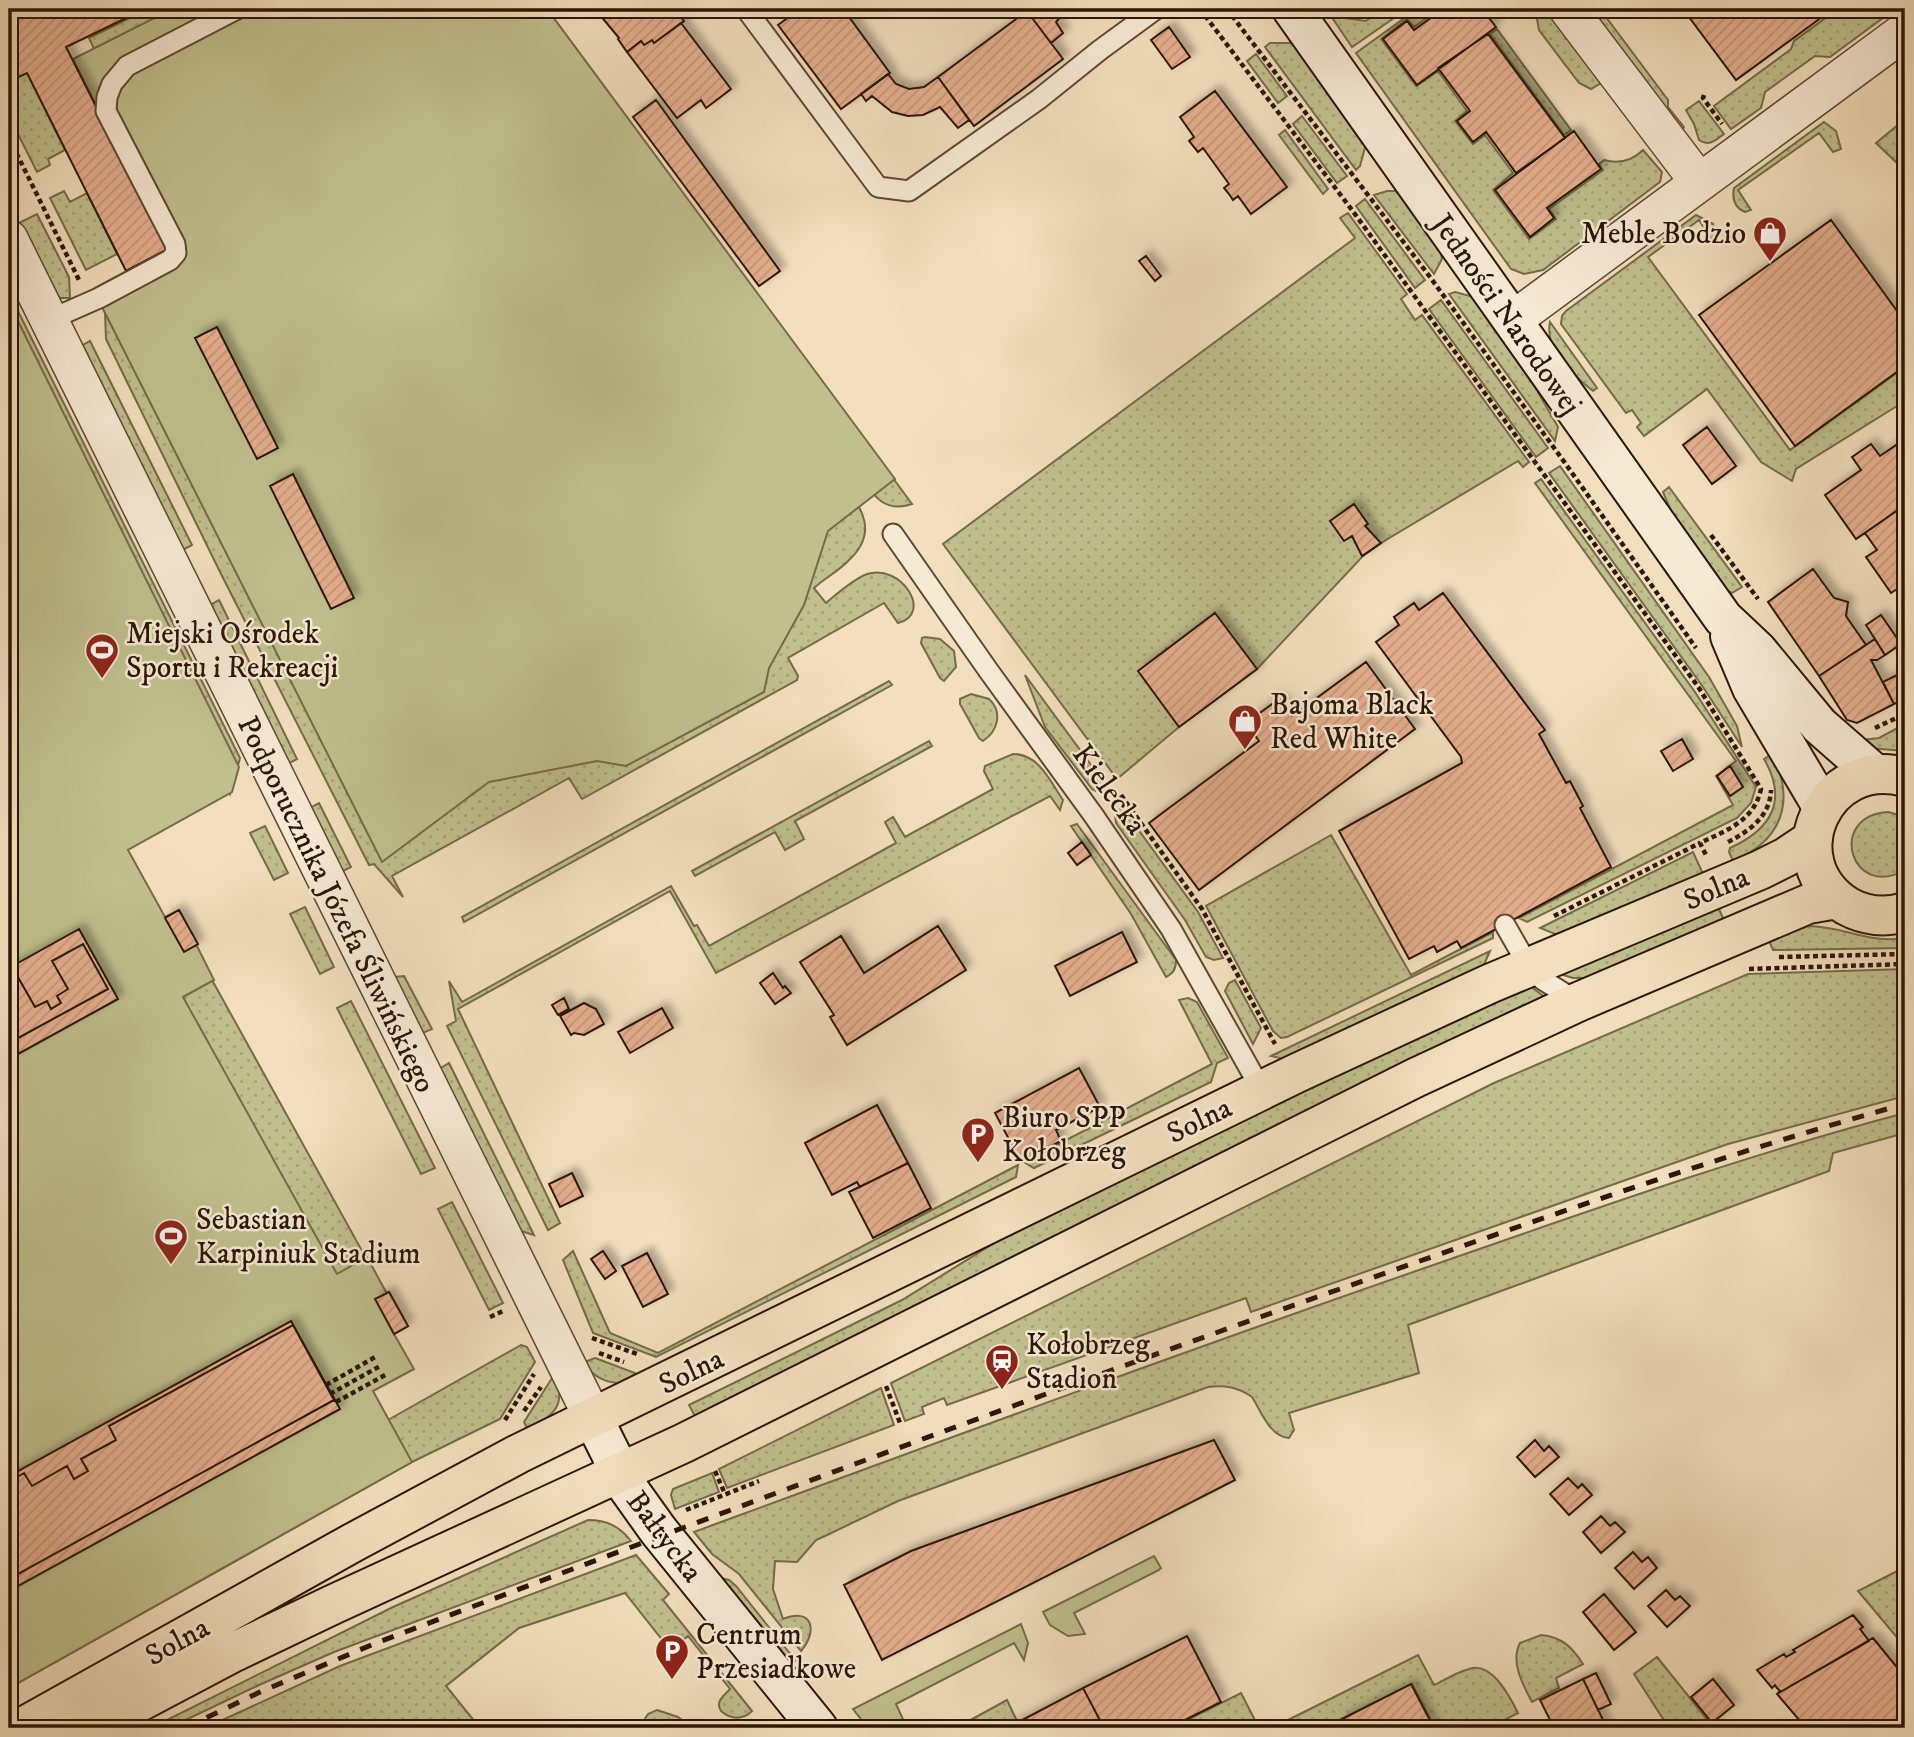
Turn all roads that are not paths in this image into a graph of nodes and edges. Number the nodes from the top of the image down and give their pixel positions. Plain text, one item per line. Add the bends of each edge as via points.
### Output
1 (237, 9) edge
2 (746, 9) edge
3 (1156, 9) edge
4 (1292, 9) edge
5 (1568, 9) edge
6 (1905, 31) edge
7 (1699, 182) junction
8 (9, 239) edge
9 (49, 320) junction
10 (1513, 320) junction
11 (893, 534) dead end
12 (1723, 618) junction
13 (1890, 775) edge
14 (1818, 824) junction
15 (1837, 899) junction
16 (1905, 912) edge
17 (1506, 925) dead end
18 (1529, 967) junction
19 (1578, 1002) junction
20 (1261, 1089) junction
21 (593, 1418) junction
22 (620, 1473) junction
23 (21, 1728) edge
24 (90, 1728) edge
25 (818, 1728) edge

1 - 9 lane via 127,66 107,97 106,111 176,253 99,298
2 - 3 lane via 878,187 909,191
4 - 10 street, Jedności Narodowej
5 - 7 street
6 - 7 street
7 - 10 street
8 - 9 street, Podporucznika Józefa Śliwińskiego
9 - 21 street, Podporucznika Józefa Śliwińskiego
10 - 12 street, Jedności Narodowej
11 - 20 lane, Kielecka via 1171,929
12 - 13 street, Jedności Narodowej via 1757,650 1819,725
12 - 14 street, Jedności Narodowej
13 - 14 main road, Solna via 1845,785 1832,795
14 - 15 main road via 1813,856
14 - 18 main road, Solna via 1786,857 1760,870
15 - 16 main road via 1868,914
15 - 19 main road, Solna via 1808,904
17 - 18 lane
18 - 19 lane
18 - 20 main road, Solna
19 - 22 main road, Solna via 1415,1078
20 - 21 main road, Solna
21 - 22 street
21 - 23 main road, Solna via 458,1485
22 - 24 main road, Solna via 282,1629
22 - 25 street, Bałtycka via 658,1530

